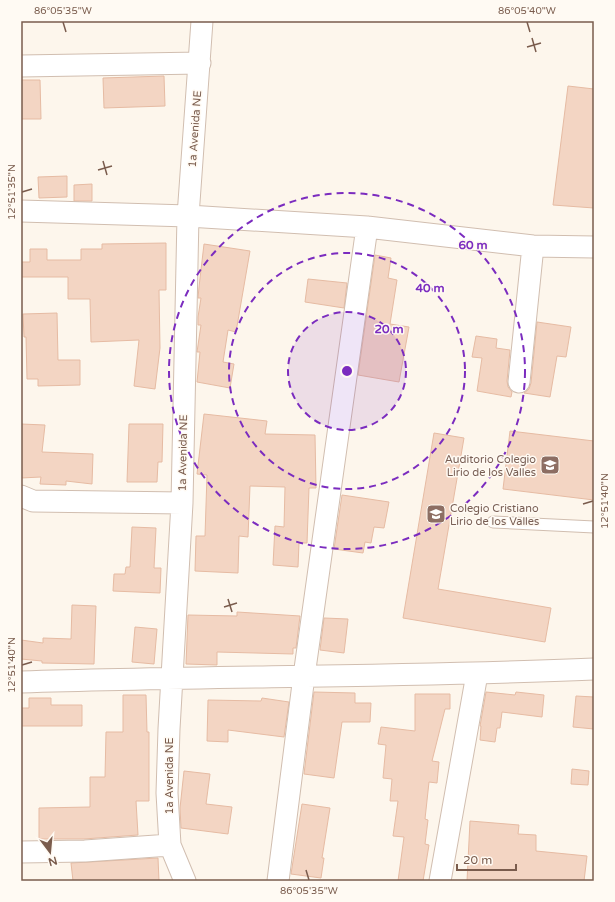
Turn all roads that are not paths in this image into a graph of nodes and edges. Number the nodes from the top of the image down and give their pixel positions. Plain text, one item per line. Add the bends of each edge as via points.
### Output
1 (202, 21) edge
2 (200, 63) junction
3 (21, 66) edge
4 (21, 211) edge
5 (188, 216) junction
6 (367, 227) junction
7 (533, 246) junction
8 (594, 247) edge
9 (519, 382) dead end
10 (21, 496) edge
11 (182, 503) junction
12 (494, 522) dead end
13 (594, 528) edge
14 (594, 669) edge
15 (477, 674) junction
16 (304, 676) junction
17 (173, 677) junction
18 (21, 682) edge
19 (170, 844) junction
20 (21, 852) edge
21 (185, 881) edge
22 (278, 881) edge
23 (440, 881) edge

1 - 2 street, 1a Avenida NE
2 - 3 street
2 - 5 street, 1a Avenida NE
4 - 5 street
5 - 6 street
5 - 11 street, 1a Avenida NE
6 - 7 street
6 - 16 street
7 - 8 street
7 - 9 street
10 - 11 street via 33,501
11 - 17 street, 1a Avenida NE
12 - 13 lane
14 - 15 street
15 - 16 street
15 - 23 street
16 - 17 street
16 - 22 street
17 - 18 street
17 - 19 street, 1a Avenida NE via 167,794
19 - 20 street via 85,852
19 - 21 street, 1a Avenida NE

